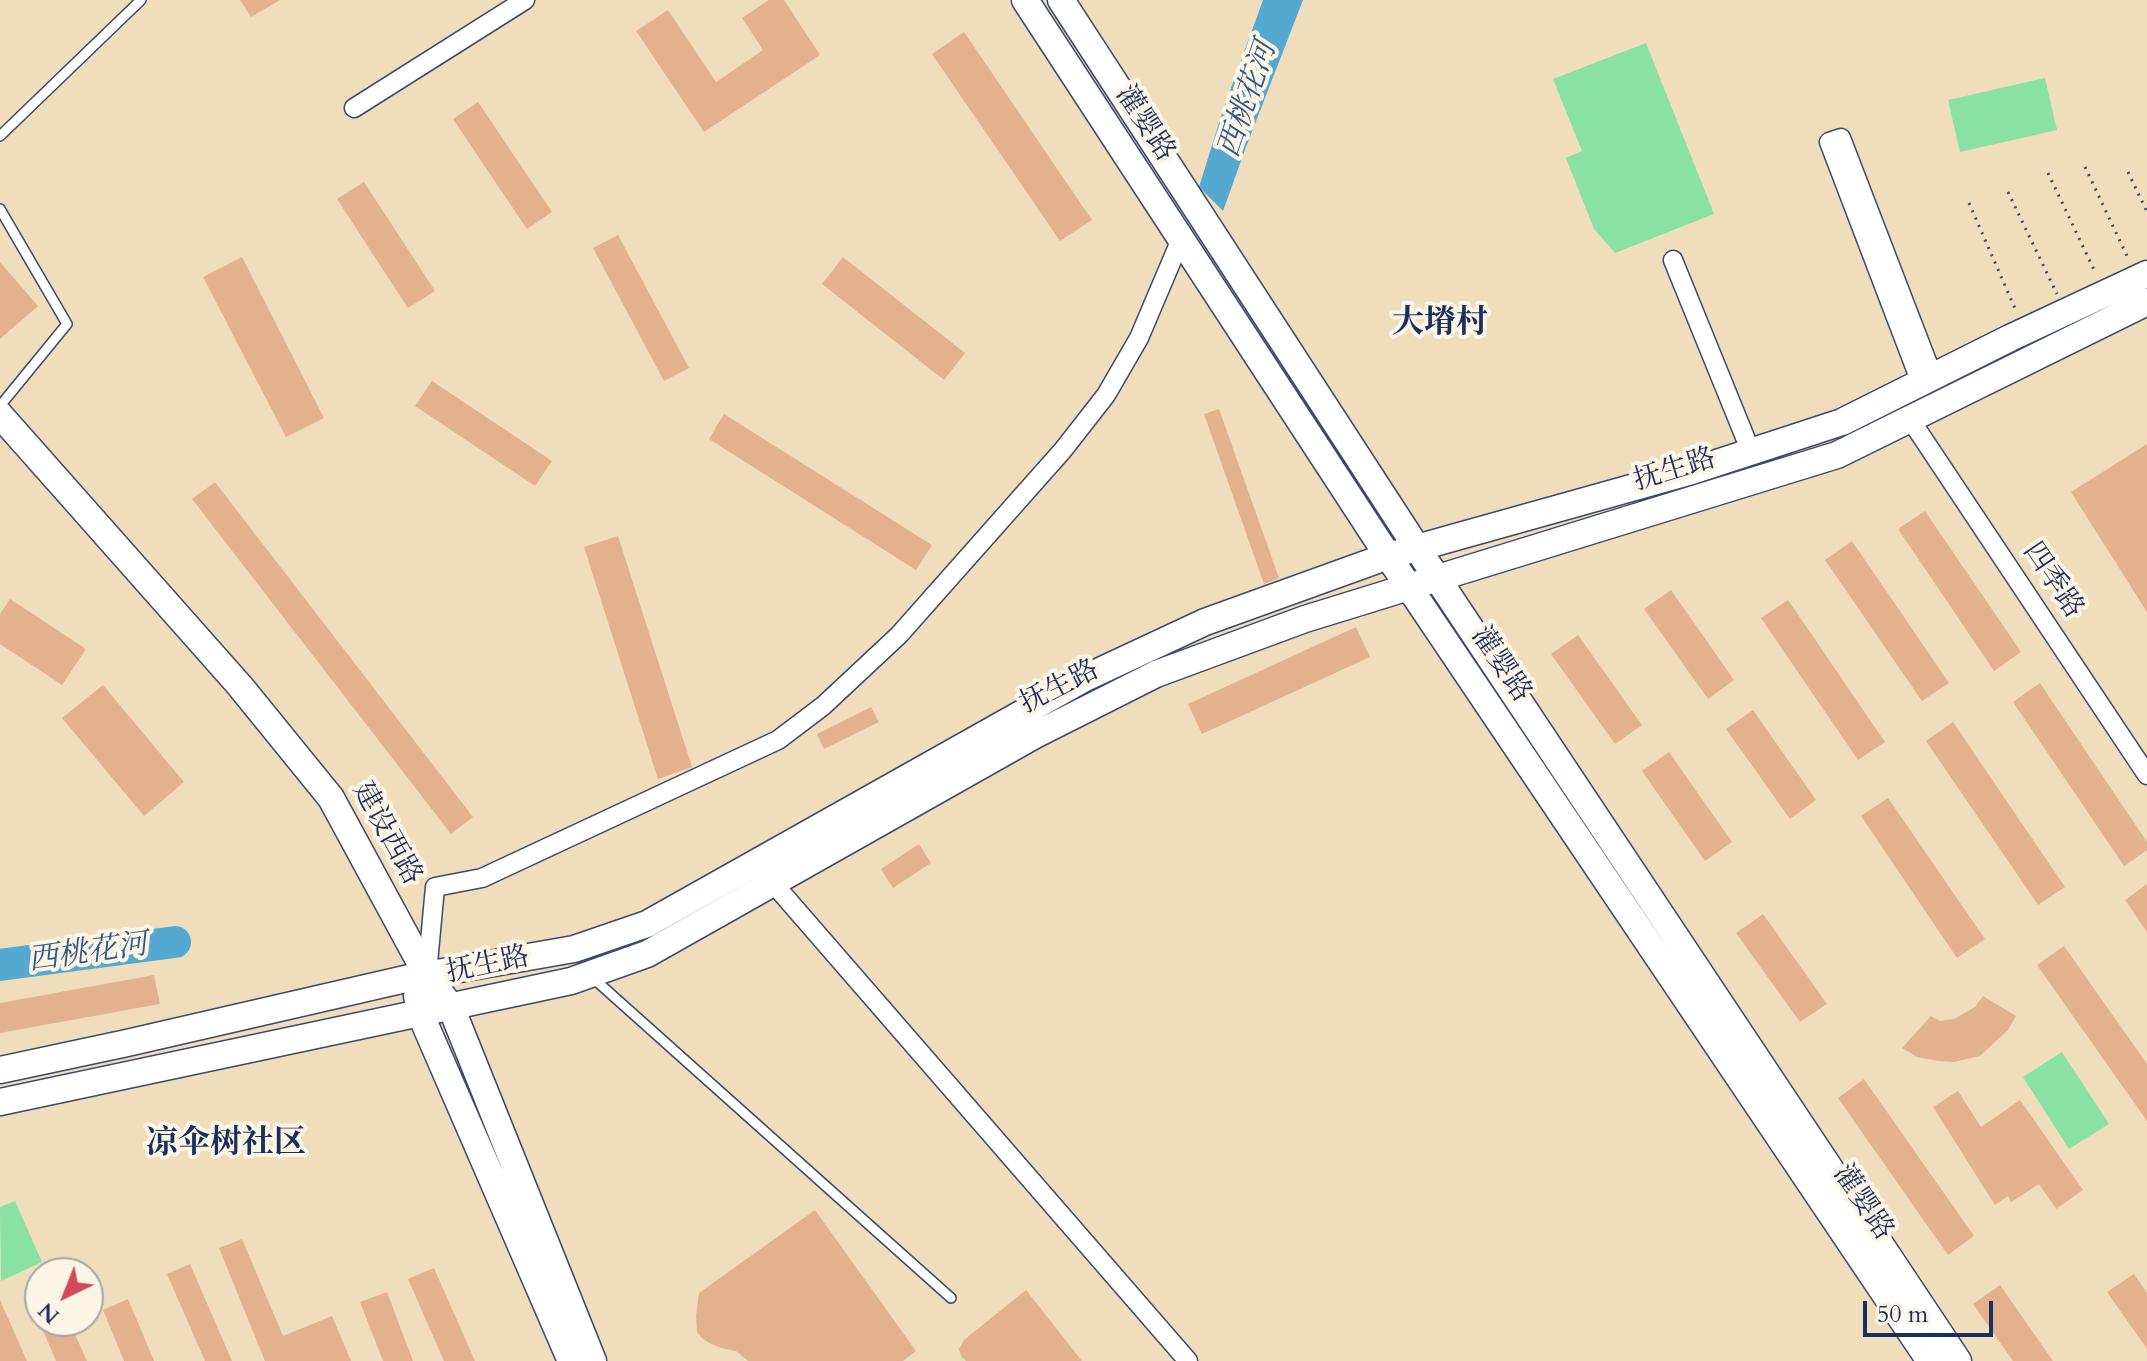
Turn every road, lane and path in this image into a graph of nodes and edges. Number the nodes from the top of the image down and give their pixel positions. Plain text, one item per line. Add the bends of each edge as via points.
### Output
1 (141, 0) edge
2 (525, 0) edge
3 (1025, 0) edge
4 (1061, 0) edge
5 (354, 108) dead end
6 (0, 136) edge
7 (2085, 167) dead end
8 (2128, 172) dead end
9 (2048, 173) dead end
10 (2008, 192) dead end
11 (1969, 203) dead end
12 (0, 209) edge
13 (2147, 212) edge
14 (1181, 239) junction
15 (1673, 260) dead end
16 (2144, 285) edge
17 (2106, 294) junction
18 (2066, 312) junction
19 (2025, 331) junction
20 (1927, 380) junction
21 (0, 406) edge
22 (0, 415) edge
23 (1910, 419) junction
24 (0, 430) edge
25 (1751, 452) junction
26 (1417, 548) junction
27 (1388, 556) junction
28 (1438, 578) junction
29 (1409, 586) junction
30 (2147, 775) edge
31 (773, 883) junction
32 (589, 974) junction
33 (420, 976) junction
34 (451, 1007) junction
35 (420, 1013) junction
36 (0, 1070) edge
37 (0, 1102) edge
38 (951, 1298) dead end
39 (571, 1361) edge
40 (593, 1361) edge
41 (1188, 1361) edge
42 (1930, 1361) edge
43 (1958, 1361) edge

1 - 6 lane
2 - 5 street
3 - 14 main road, 灌婴路
4 - 26 main road, 灌婴路
7 - 16 path
8 - 13 path
9 - 17 path
10 - 18 path
11 - 19 path
12 - 21 lane via 67,324
14 - 27 main road, 灌婴路
14 - 33 street via 1139,338 1106,395 899,635 778,740 482,878 435,887
15 - 25 street
16 - 17 main road, 抚生路
16 - 23 main road, 抚生路
17 - 18 main road, 抚生路
18 - 19 main road, 抚生路
19 - 20 main road, 抚生路
20 - 20 street via 1829,142 1841,138
20 - 25 main road, 抚生路 via 1842,422
22 - 33 main road, 建设西路 via 240,686 331,798
23 - 28 main road, 抚生路 via 1837,455
23 - 30 street, 四季路
24 - 33 main road, 建设西路 via 321,805
25 - 26 main road, 抚生路
26 - 27 main road, 抚生路
26 - 28 main road, 灌婴路
27 - 29 main road, 灌婴路
27 - 33 main road, 抚生路 via 1205,622 1085,678 647,924 574,949
28 - 29 main road, 抚生路
28 - 43 main road, 灌婴路
29 - 31 main road, 抚生路 via 1156,674 1035,735
29 - 42 main road, 灌婴路
31 - 32 main road, 抚生路 via 647,954
31 - 41 street
32 - 34 main road, 抚生路
32 - 38 lane
33 - 34 main road, 建设西路
33 - 35 main road, 建设西路
33 - 36 main road, 抚生路
34 - 35 main road, 抚生路
34 - 40 main road, 建设西路
35 - 37 main road, 抚生路
35 - 39 main road, 建设西路

